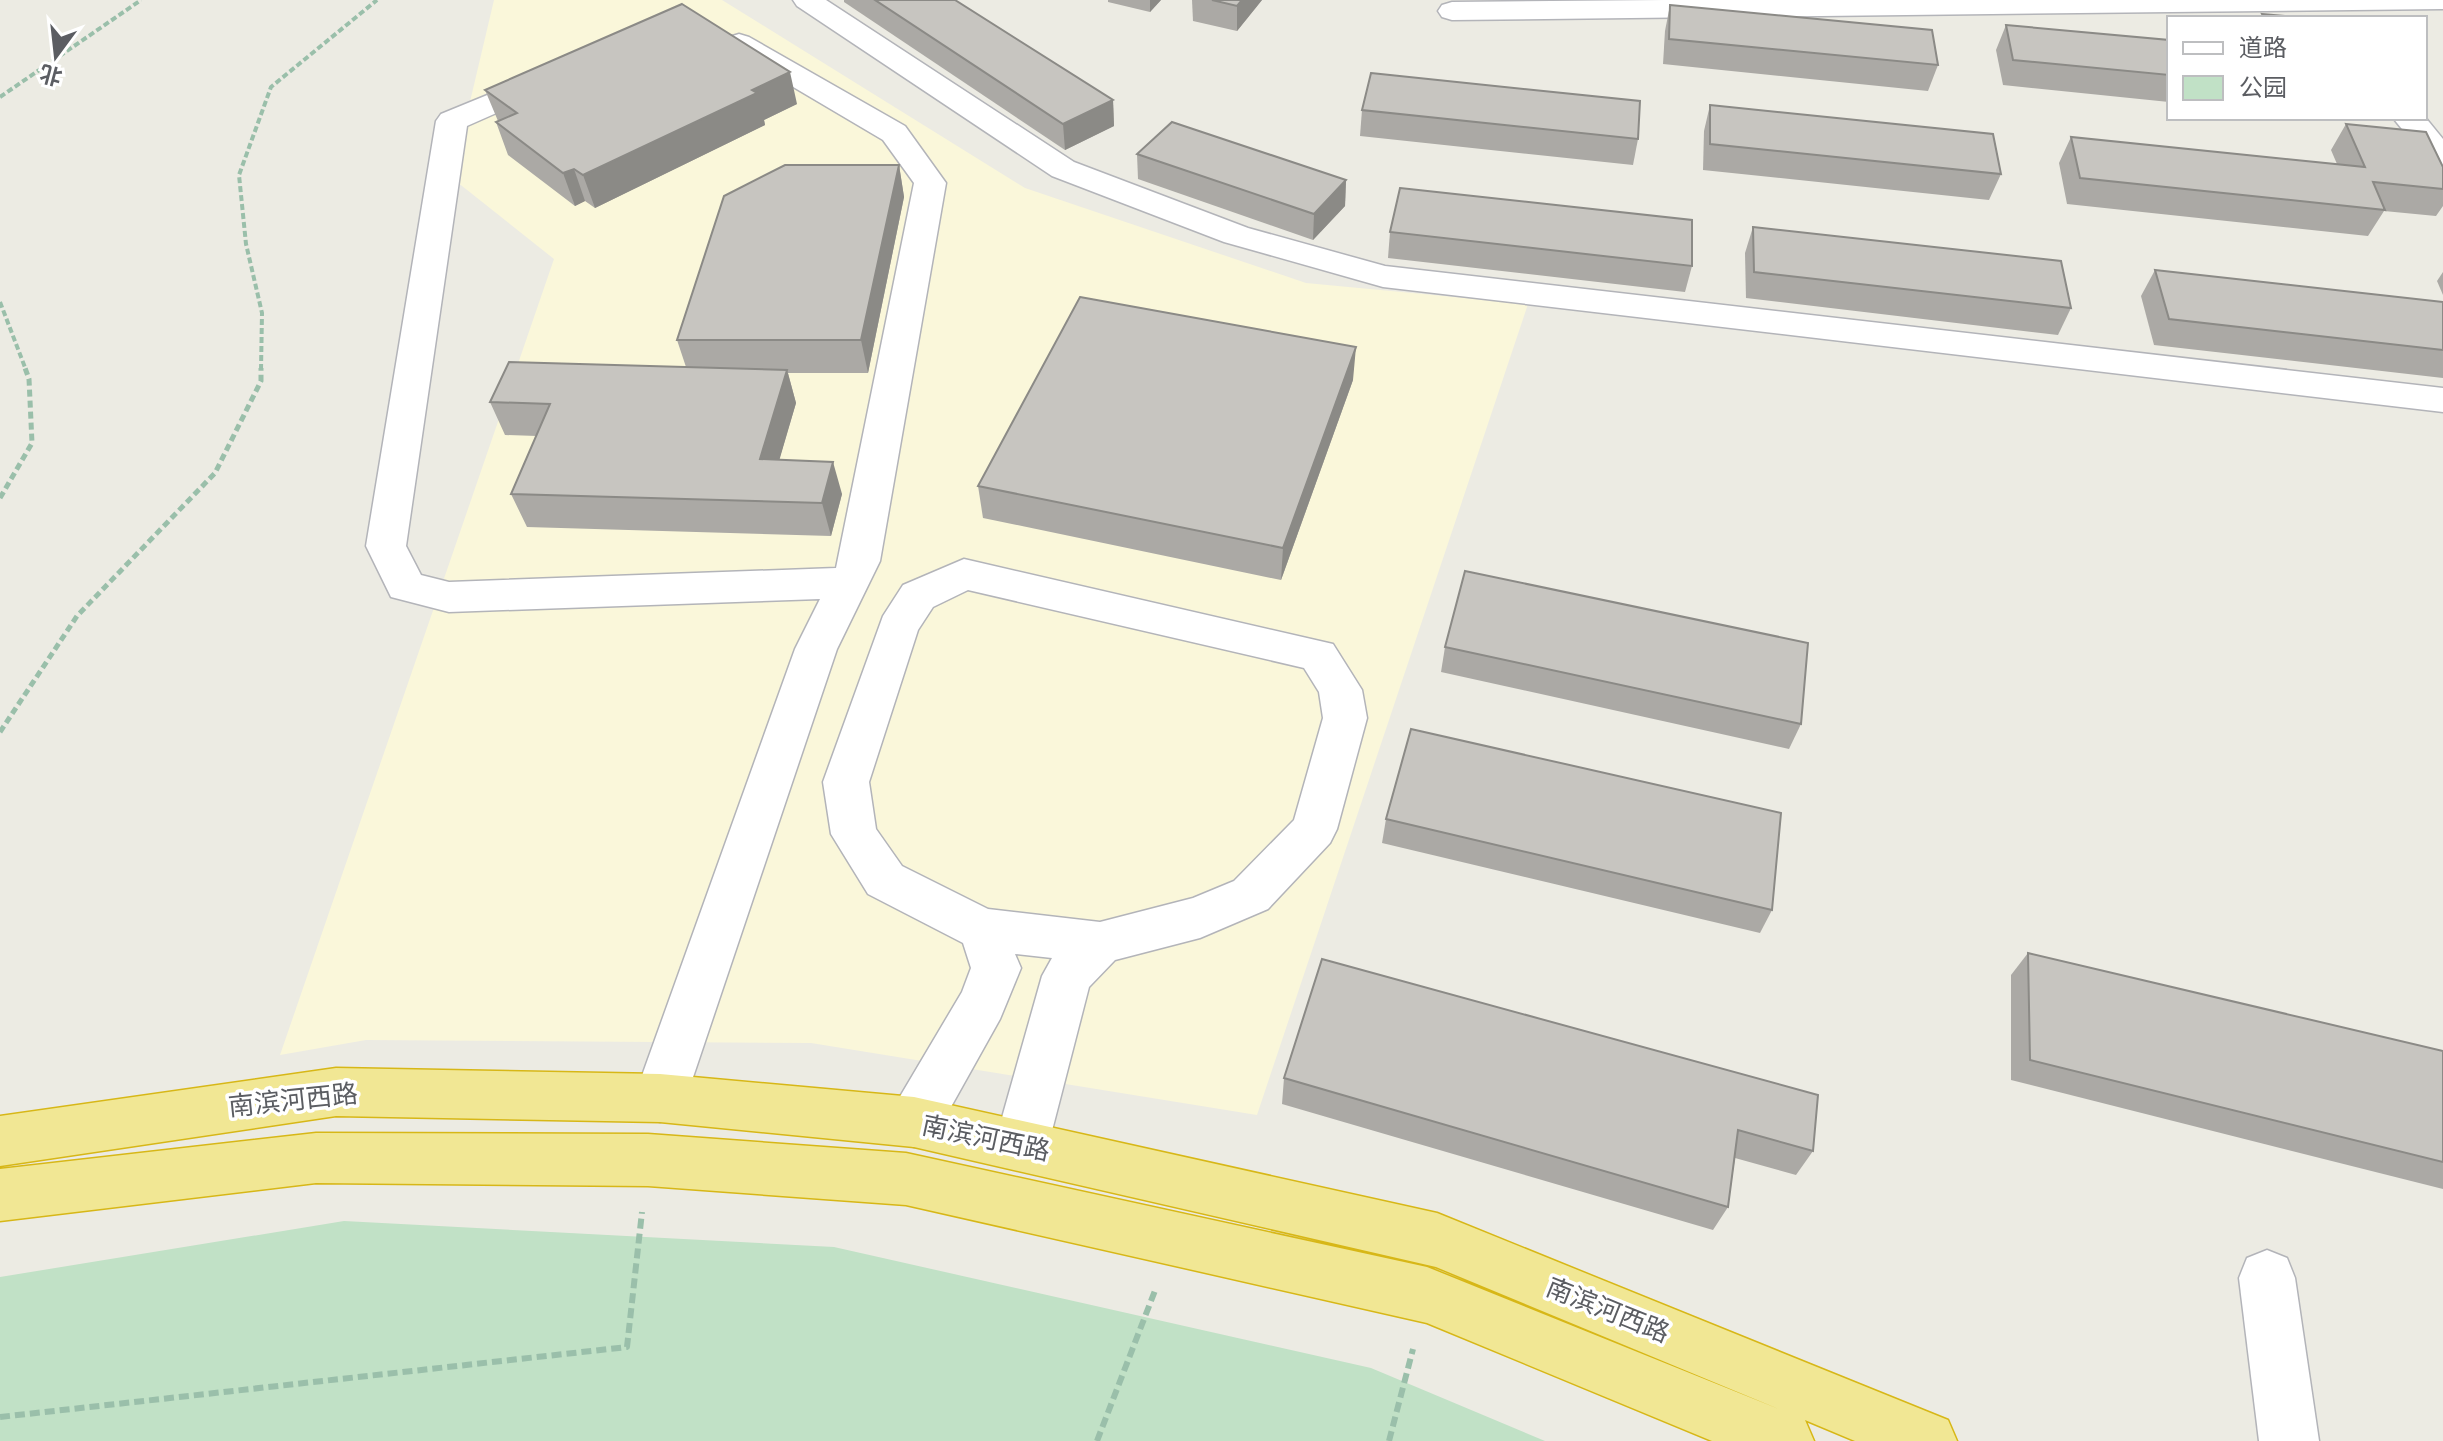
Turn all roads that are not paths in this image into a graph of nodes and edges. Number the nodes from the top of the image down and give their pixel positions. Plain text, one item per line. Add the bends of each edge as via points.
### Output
1 (807, 0) edge
2 (2443, 0) edge
3 (2317, 10) edge
4 (1452, 11) dead end
5 (711, 26) edge
6 (578, 67) edge
7 (2411, 120) edge
8 (2443, 159) edge
9 (2443, 400) edge
10 (849, 583) junction
11 (982, 929) junction
12 (1100, 943) junction
13 (660, 1098) junction
14 (914, 1122) junction
15 (0, 1141) edge
16 (1021, 1146) junction
17 (0, 1195) edge
18 (2267, 1278) dead end
19 (1784, 1441) edge
20 (1927, 1441) edge
21 (2289, 1441) edge

1 - 9 street via 1063,169 1236,235 1383,276
2 - 3 street
3 - 4 street
5 - 10 street via 894,133 930,183 860,561
6 - 10 street via 452,121 386,546 406,586 449,597
7 - 8 street
10 - 13 street via 816,649
11 - 12 street
11 - 12 street via 885,880 854,834 846,782 898,627 918,596 964,574 1318,655 1340,690 1345,718 1314,829 1251,895 1200,917
11 - 14 street via 996,968 982,1003
12 - 16 street via 1067,976
13 - 14 highway, 南滨河西路
13 - 15 highway, 南滨河西路 via 336,1092
14 - 16 highway, 南滨河西路
16 - 20 highway, 南滨河西路 via 1437,1240
17 - 19 highway via 316,1158 648,1160 906,1179 1427,1295
18 - 21 street

